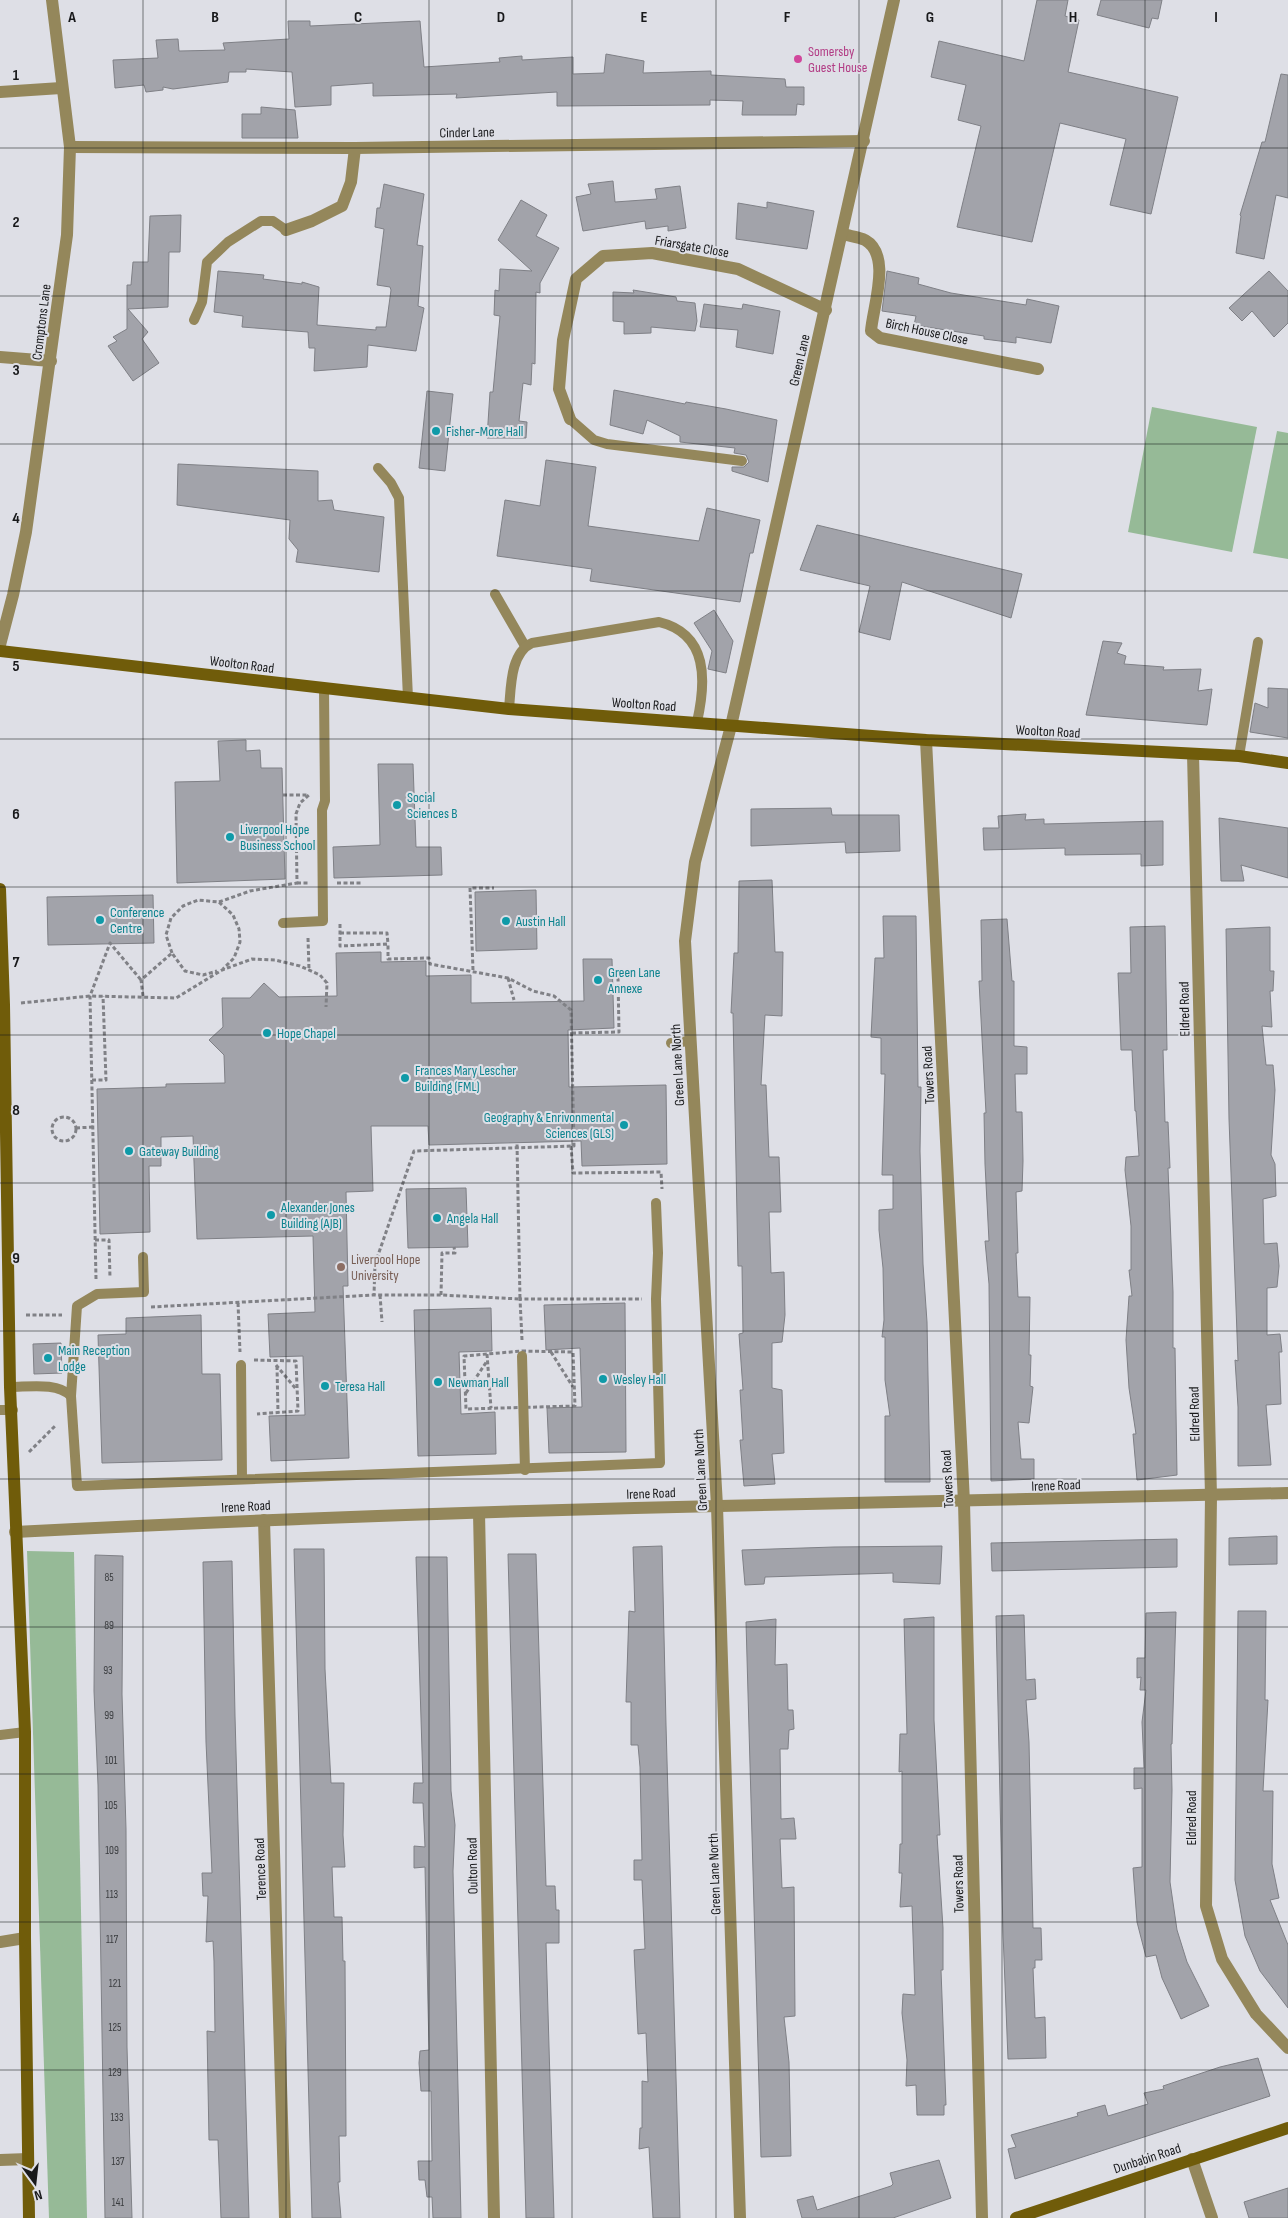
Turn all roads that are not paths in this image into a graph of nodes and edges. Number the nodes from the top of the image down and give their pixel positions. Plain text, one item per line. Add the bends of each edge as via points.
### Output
1 (52, 0) edge
2 (894, 0) edge
3 (62, 88) junction
4 (0, 92) edge
5 (864, 141) junction
6 (70, 147) junction
7 (355, 148) junction
8 (286, 230) joint
9 (843, 234) junction
10 (826, 310) junction
11 (194, 320) dead end
12 (0, 357) edge
13 (51, 361) junction
14 (1038, 369) dead end
15 (570, 419) joint
16 (742, 461) dead end
17 (378, 468) dead end
18 (495, 594) dead end
19 (1258, 642) dead end
20 (0, 645) edge
21 (525, 646) junction
22 (0, 651) edge
23 (324, 689) junction
24 (408, 698) junction
25 (509, 709) junction
26 (697, 722) junction
27 (731, 726) junction
28 (926, 740) junction
29 (1193, 754) junction
30 (1239, 756) junction
31 (1288, 762) edge
32 (0, 890) edge
33 (283, 923) dead end
34 (690, 1041) junction
35 (671, 1043) dead end
36 (4, 1176) edge
37 (656, 1203) road end
38 (143, 1257) dead end
39 (522, 1356) road end
40 (241, 1362) road end
41 (10, 1387) junction
42 (71, 1396) junction
43 (6, 1410) edge
44 (525, 1470) junction
45 (242, 1479) junction
46 (1288, 1493) edge
47 (1211, 1496) junction
48 (964, 1502) junction
49 (717, 1506) junction
50 (479, 1514) junction
51 (264, 1520) junction
52 (15, 1532) junction
53 (25, 1732) junction
54 (0, 1735) edge
55 (25, 1938) junction
56 (0, 1942) edge
57 (1288, 2048) edge
58 (1288, 2128) edge
59 (28, 2158) junction
60 (1192, 2159) junction
61 (0, 2160) edge
62 (29, 2218) edge
63 (285, 2218) edge
64 (494, 2218) edge
65 (740, 2218) edge
66 (982, 2218) edge
67 (1016, 2218) edge
68 (1212, 2218) edge

1 - 3 street, Cromptons Lane
2 - 5 street, Green Lane
3 - 4 street
3 - 6 street, Cromptons Lane
5 - 7 street, Cinder Lane
5 - 9 street, Green Lane
6 - 7 street, Cinder Lane
6 - 13 street, Cromptons Lane via 67,235
7 - 8 street via 351,182 342,206
8 - 11 lane via 273,221 261,221 228,242 207,262 202,302
9 - 10 street, Green Lane
9 - 14 street, Birch House Close via 865,240 877,250 880,267 871,331 880,338
10 - 15 street, Friarsgate Close via 738,269 652,253 603,256 576,279 563,340 559,388
10 - 27 street, Green Lane
12 - 13 street
13 - 20 street, Cromptons Lane via 26,532
15 - 16 lane via 594,440 607,444
17 - 24 lane via 399,498
18 - 21 lane
19 - 30 lane
21 - 25 lane via 514,670
21 - 26 lane via 659,622 670,625 683,633 696,649 700,662 704,685
22 - 23 street, Woolton Road
23 - 24 street, Woolton Road
23 - 33 lane via 323,921
24 - 25 street, Woolton Road
25 - 26 street, Woolton Road
26 - 27 street, Woolton Road
27 - 28 street, Woolton Road
27 - 34 street, Green Lane North via 695,862 685,941
28 - 29 street, Woolton Road
28 - 48 street, Towers Road
29 - 30 street, Woolton Road
29 - 47 street, Eldred Road
30 - 31 street, Woolton Road
32 - 36 street
34 - 35 lane
34 - 49 street, Green Lane North
36 - 41 street
37 - 44 lane via 660,1463
38 - 42 lane via 144,1292 97,1294 77,1306
39 - 44 lane
40 - 45 lane
41 - 42 lane via 51,1387
41 - 43 street
42 - 45 lane via 77,1486
43 - 52 street via 13,1452
44 - 45 lane
46 - 47 street, Irene Road
47 - 48 street, Irene Road
47 - 57 street, Eldred Road via 1206,1906 1222,1959 1256,2014
48 - 49 street, Irene Road
48 - 66 street, Towers Road
49 - 50 street, Irene Road
49 - 65 street, Green Lane North
50 - 51 street, Irene Road
50 - 64 street, Oulton Road
51 - 52 street, Irene Road
51 - 63 street, Terence Road
52 - 53 street
53 - 54 lane
53 - 55 street
55 - 56 street
55 - 59 street
58 - 60 street, Dunbabin Road
59 - 61 street
59 - 62 street
60 - 67 street, Dunbabin Road
60 - 68 street

